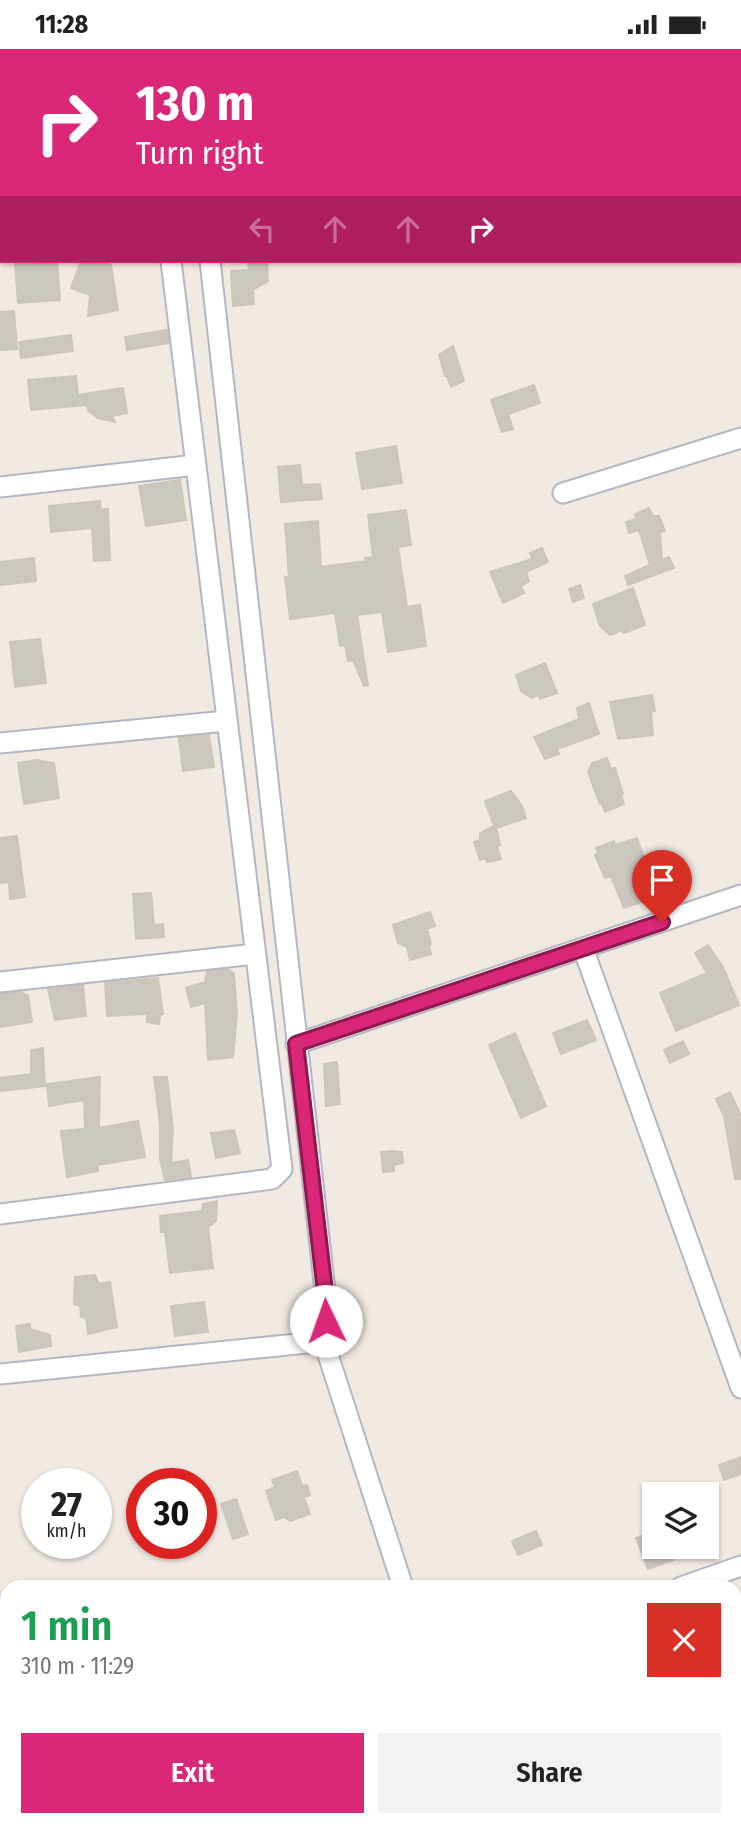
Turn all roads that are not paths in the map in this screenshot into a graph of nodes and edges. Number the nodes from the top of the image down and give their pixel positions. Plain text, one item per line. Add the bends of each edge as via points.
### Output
1 (171, 263) edge
2 (210, 263) edge
3 (741, 438) edge
4 (196, 465) junction
5 (0, 487) edge
6 (564, 493) dead end
7 (226, 721) junction
8 (0, 743) edge
9 (741, 895) edge
10 (583, 948) junction
11 (255, 954) junction
12 (0, 982) edge
13 (296, 1044) junction
14 (0, 1214) edge
15 (321, 1333) junction
16 (735, 1351) edge
17 (0, 1374) edge
18 (741, 1388) edge
19 (741, 1566) edge
20 (401, 1580) edge
21 (701, 1580) edge

1 - 4 street
2 - 13 street
3 - 6 street
4 - 5 street
4 - 7 street
7 - 8 street
7 - 11 street
9 - 10 street
10 - 13 street
10 - 16 street
11 - 12 street
11 - 14 street via 282,1169 272,1179
13 - 15 street via 326,1300
15 - 17 street via 307,1343 293,1345
15 - 20 street
16 - 18 street
19 - 21 street

